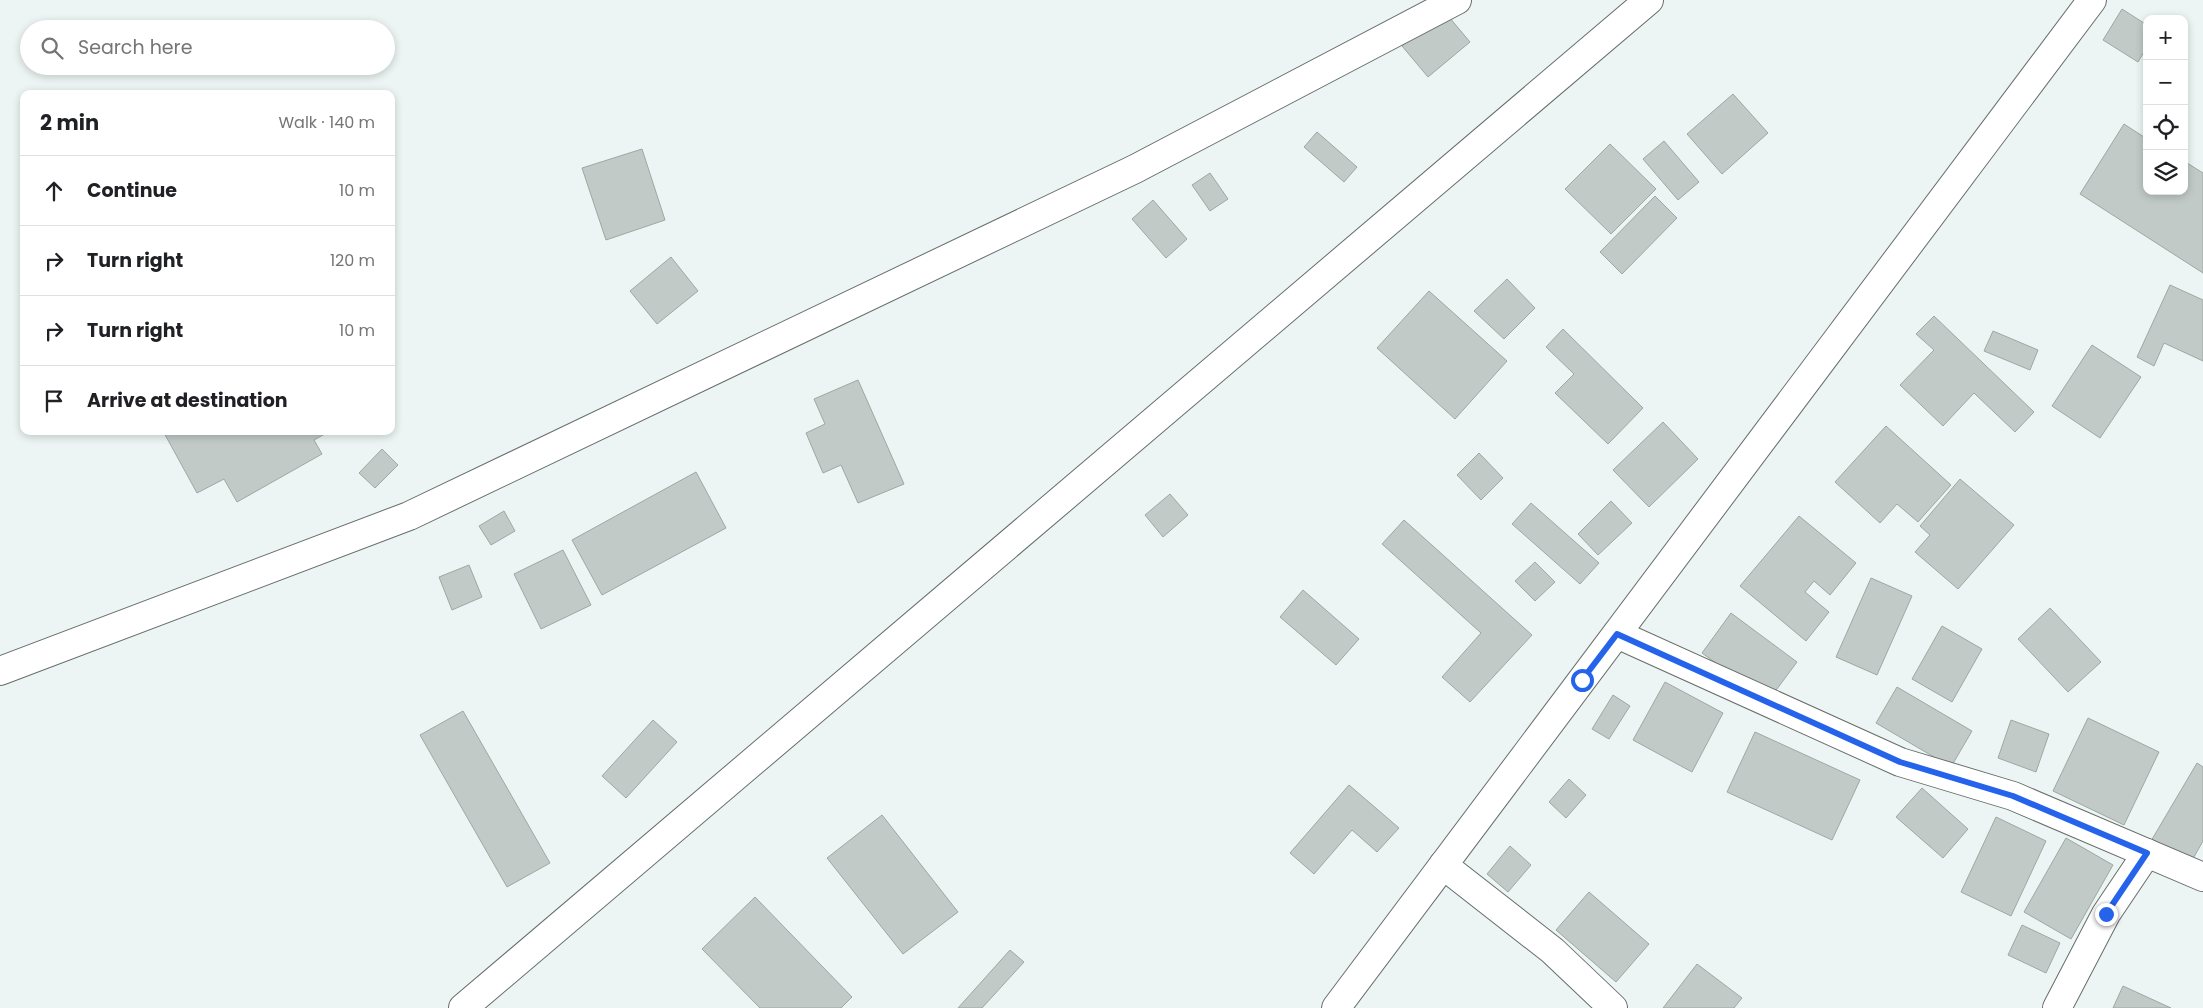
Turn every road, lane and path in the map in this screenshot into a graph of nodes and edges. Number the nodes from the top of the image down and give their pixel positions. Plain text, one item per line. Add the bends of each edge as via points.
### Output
1 (1457, 0) edge
2 (1649, 0) edge
3 (2092, 0) edge
4 (1617, 634) junction
5 (0, 671) edge
6 (2147, 853) junction
7 (1443, 865) junction
8 (2203, 878) edge
9 (463, 1008) edge
10 (1336, 1008) edge
11 (1613, 1008) edge
12 (2057, 1008) edge

1 - 5 main road via 1135,169 409,516
2 - 9 main road
3 - 4 main road
4 - 6 main road via 1900,762 2013,796
4 - 7 main road
6 - 8 main road
6 - 12 main road via 2106,914
7 - 10 main road
7 - 11 main road via 1553,951

